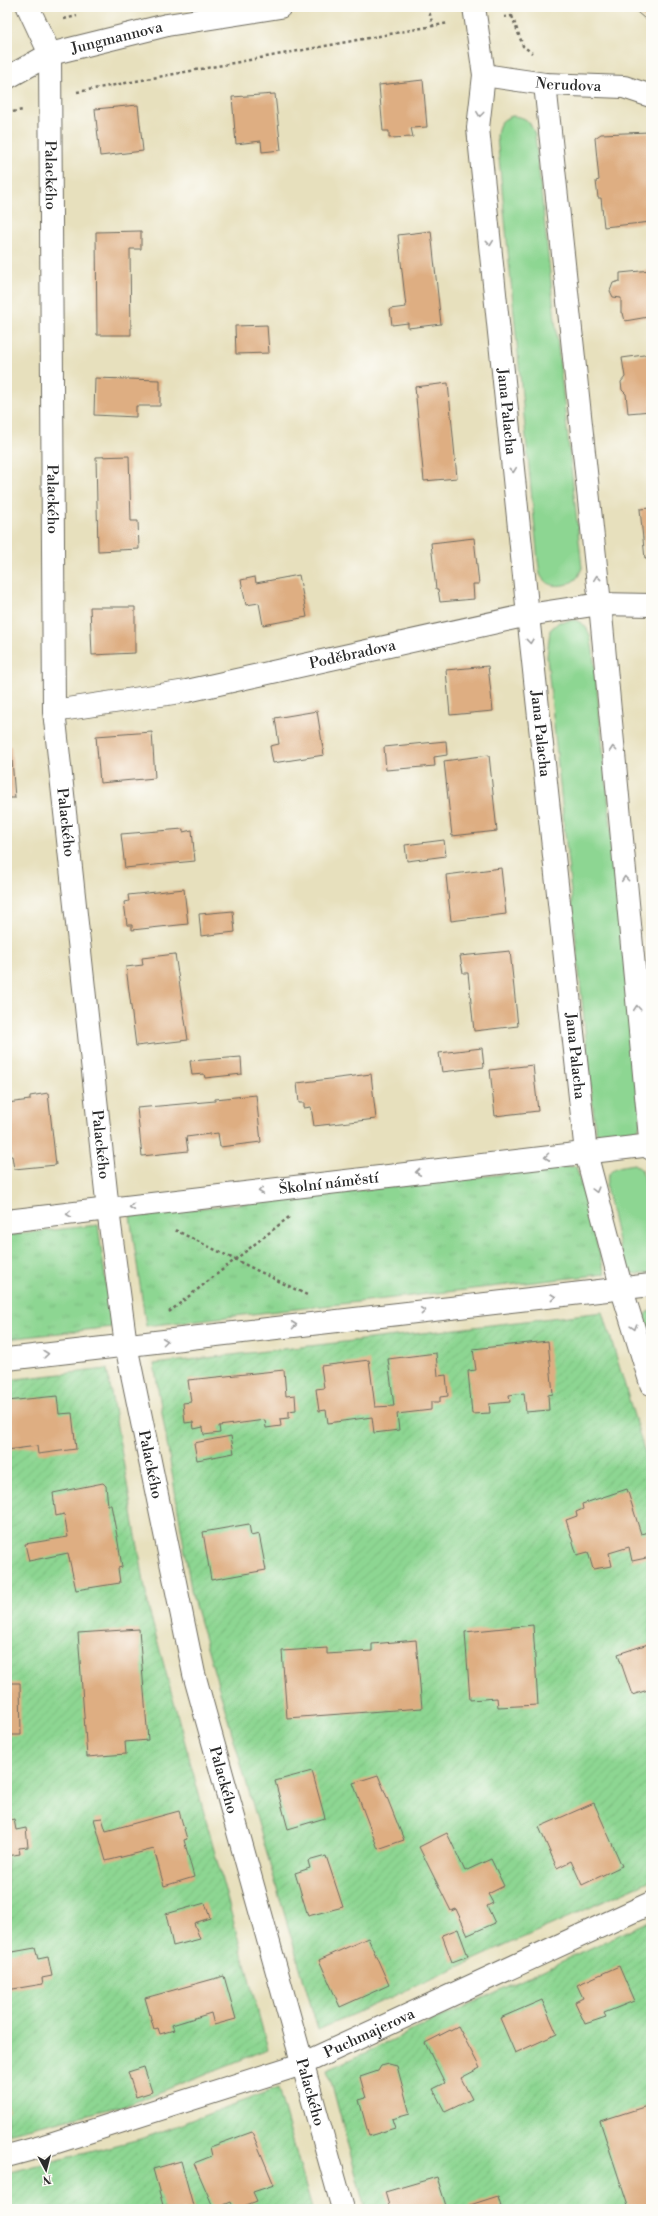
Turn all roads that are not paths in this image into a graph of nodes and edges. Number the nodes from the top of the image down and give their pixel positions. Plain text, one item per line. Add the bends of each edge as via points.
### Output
1 (28, 7) edge
2 (280, 7) edge
3 (474, 7) edge
4 (50, 54) junction
5 (484, 75) junction
6 (7, 78) edge
7 (545, 84) junction
8 (651, 96) edge
9 (600, 604) junction
10 (651, 605) edge
11 (528, 615) junction
12 (54, 711) junction
13 (651, 1146) edge
14 (586, 1153) junction
15 (108, 1210) junction
16 (7, 1221) edge
17 (651, 1285) edge
18 (622, 1290) junction
19 (126, 1345) junction
20 (7, 1358) edge
21 (651, 1384) edge
22 (651, 1903) edge
23 (302, 2064) junction
24 (7, 2156) edge
25 (343, 2209) edge

1 - 4 street, Jungmannova
2 - 4 street, Jungmannova via 167,26
3 - 5 street, Jana Palacha
4 - 6 street, Jungmannova
4 - 12 street, Palackého
5 - 7 street, Nerudova
5 -> 11 street, Jana Palacha via 478,128
7 - 8 street, Nerudova via 624,87
9 -> 7 street
9 - 10 street, Poděbradova
9 - 11 street, Poděbradova
13 -> 9 street
11 - 12 street, Poděbradova via 186,692
11 -> 14 street, Jana Palacha
12 - 15 street, Palackého
13 - 14 street, Školní náměstí
14 -> 15 street, Školní náměstí
14 -> 18 street, Jana Palacha
15 -> 16 street, Školní náměstí
15 - 19 street, Palackého
17 - 18 street
19 -> 18 street
18 -> 21 street, Jana Palacha
20 -> 19 street
19 - 23 street, Palackého via 194,1674
22 - 23 street, Puchmajerova
23 - 24 street, Puchmajerova
23 - 25 street, Palackého

